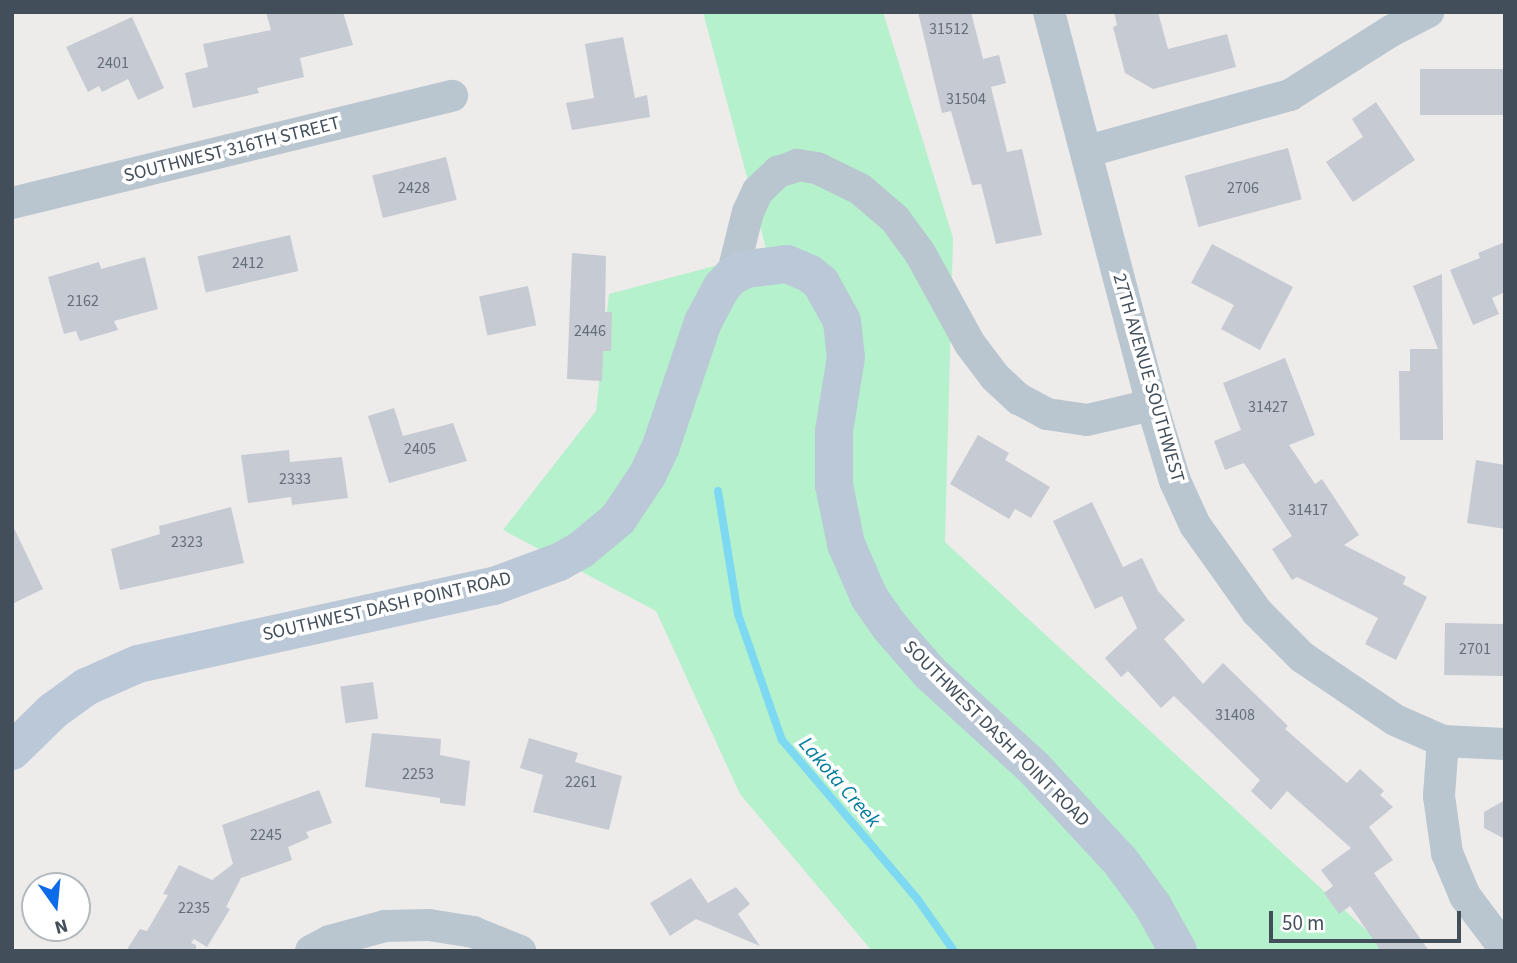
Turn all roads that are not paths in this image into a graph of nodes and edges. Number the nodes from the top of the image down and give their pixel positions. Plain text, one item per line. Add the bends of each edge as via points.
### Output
1 (1049, 12) edge
2 (1428, 12) edge
3 (452, 96) dead end
4 (1088, 151) junction
5 (12, 203) edge
6 (732, 276) junction
7 (1152, 405) junction
8 (1443, 741) junction
9 (1505, 744) edge
10 (12, 751) edge
11 (1505, 949) edge
12 (311, 951) edge
13 (520, 951) edge
14 (1178, 951) edge

1 - 4 street, 27TH AVENUE SOUTHWEST
2 - 4 street via 1290,95
3 - 5 street, SOUTHWEST 316TH STREET
4 - 7 street, 27TH AVENUE SOUTHWEST
6 - 7 street via 758,191 790,167 817,168 860,189 895,219 920,253 970,344 1019,399 1047,414 1087,420
6 - 10 main road, SOUTHWEST DASH POINT ROAD via 703,322 648,474 618,519 582,549 494,586 138,664 86,687
6 - 14 main road, SOUTHWEST DASH POINT ROAD via 759,265 787,264 810,274 829,293 842,321 846,357 834,431 834,485 846,544 869,597 930,673 1034,768 1121,862 1153,905
7 - 8 street, 27TH AVENUE SOUTHWEST via 1175,481 1195,525 1257,612 1302,657 1350,692 1395,720
8 - 9 street
8 - 11 street via 1439,796 1447,853 1465,896
12 - 13 street via 385,926 429,925 473,932

